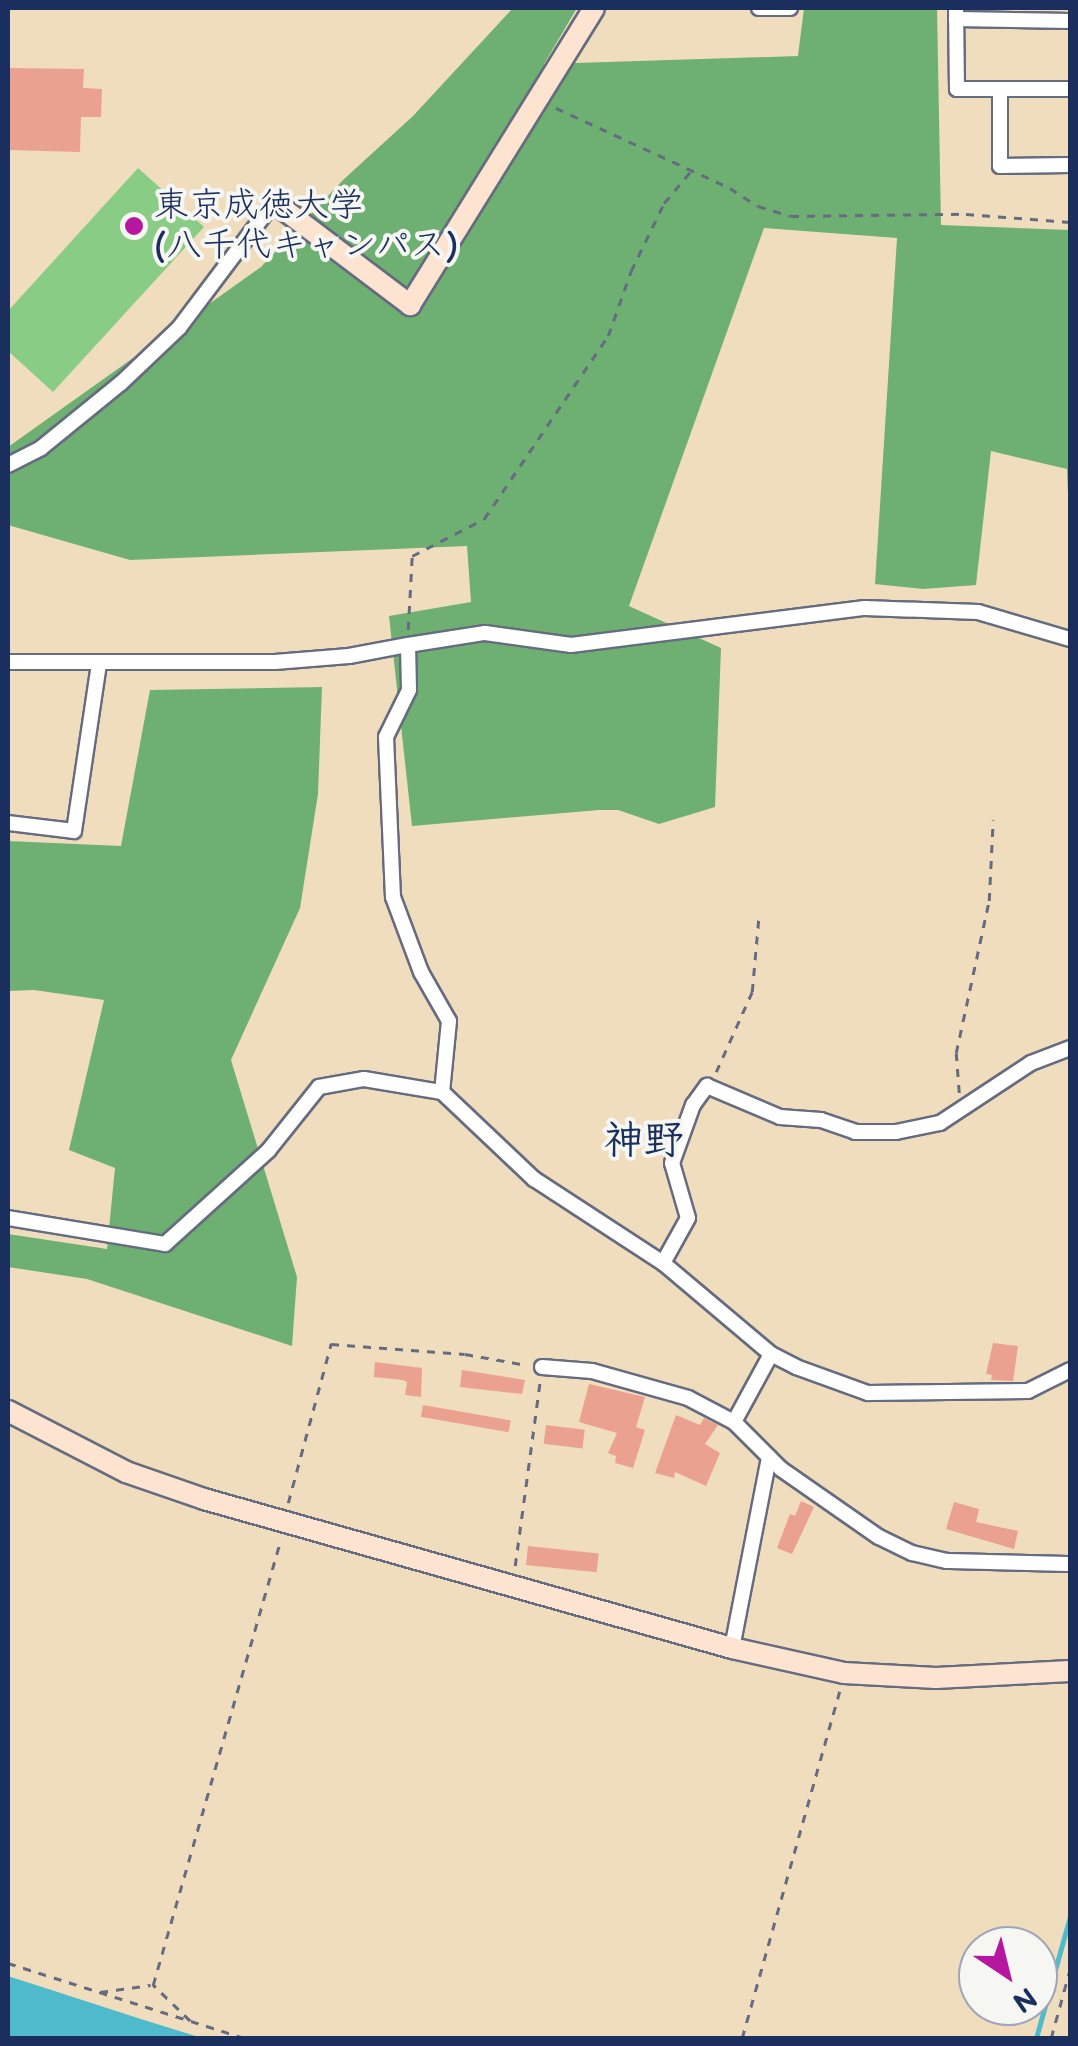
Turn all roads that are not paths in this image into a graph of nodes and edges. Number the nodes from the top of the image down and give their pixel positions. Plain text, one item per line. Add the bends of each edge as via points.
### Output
1 (594, 8) edge
2 (759, 8) edge
3 (790, 8) edge
4 (956, 13) edge
5 (1070, 20) edge
6 (1000, 88) junction
7 (1070, 89) edge
8 (1070, 165) edge
9 (274, 202) joint
10 (8, 465) edge
11 (1070, 638) edge
12 (408, 645) junction
13 (8, 662) edge
14 (99, 664) junction
15 (8, 823) edge
16 (1070, 1048) edge
17 (442, 1092) junction
18 (8, 1218) edge
19 (663, 1263) junction
20 (771, 1354) junction
21 (542, 1367) road end
22 (1070, 1370) edge
23 (8, 1411) edge
24 (734, 1422) junction
25 (769, 1458) junction
26 (1070, 1564) edge
27 (732, 1648) junction
28 (1070, 1671) edge

1 - 9 street via 410,305
2 - 3 street
4 - 5 street
4 - 6 street via 958,89
6 - 7 street
6 - 8 street via 1000,166
9 - 10 street via 179,328 42,448
11 - 12 street via 978,612 865,608 572,645 485,632
12 - 14 street via 276,662
12 - 17 street via 409,690 386,736 393,897 420,972 449,1021
13 - 14 street
14 - 15 street via 74,831
16 - 19 street via 1030,1063 928,1127 855,1132 821,1120 780,1117 707,1086 672,1164 688,1218
17 - 18 street via 364,1079 318,1087 268,1151 166,1244
17 - 19 street via 534,1180
19 - 20 street
20 - 22 street via 868,1393 1028,1391
20 - 24 street
21 - 24 street via 592,1371 688,1398
23 - 27 street via 126,1472 283,1524
24 - 25 street
25 - 26 street via 912,1553 947,1561
25 - 27 street
27 - 28 street via 844,1673 936,1678

